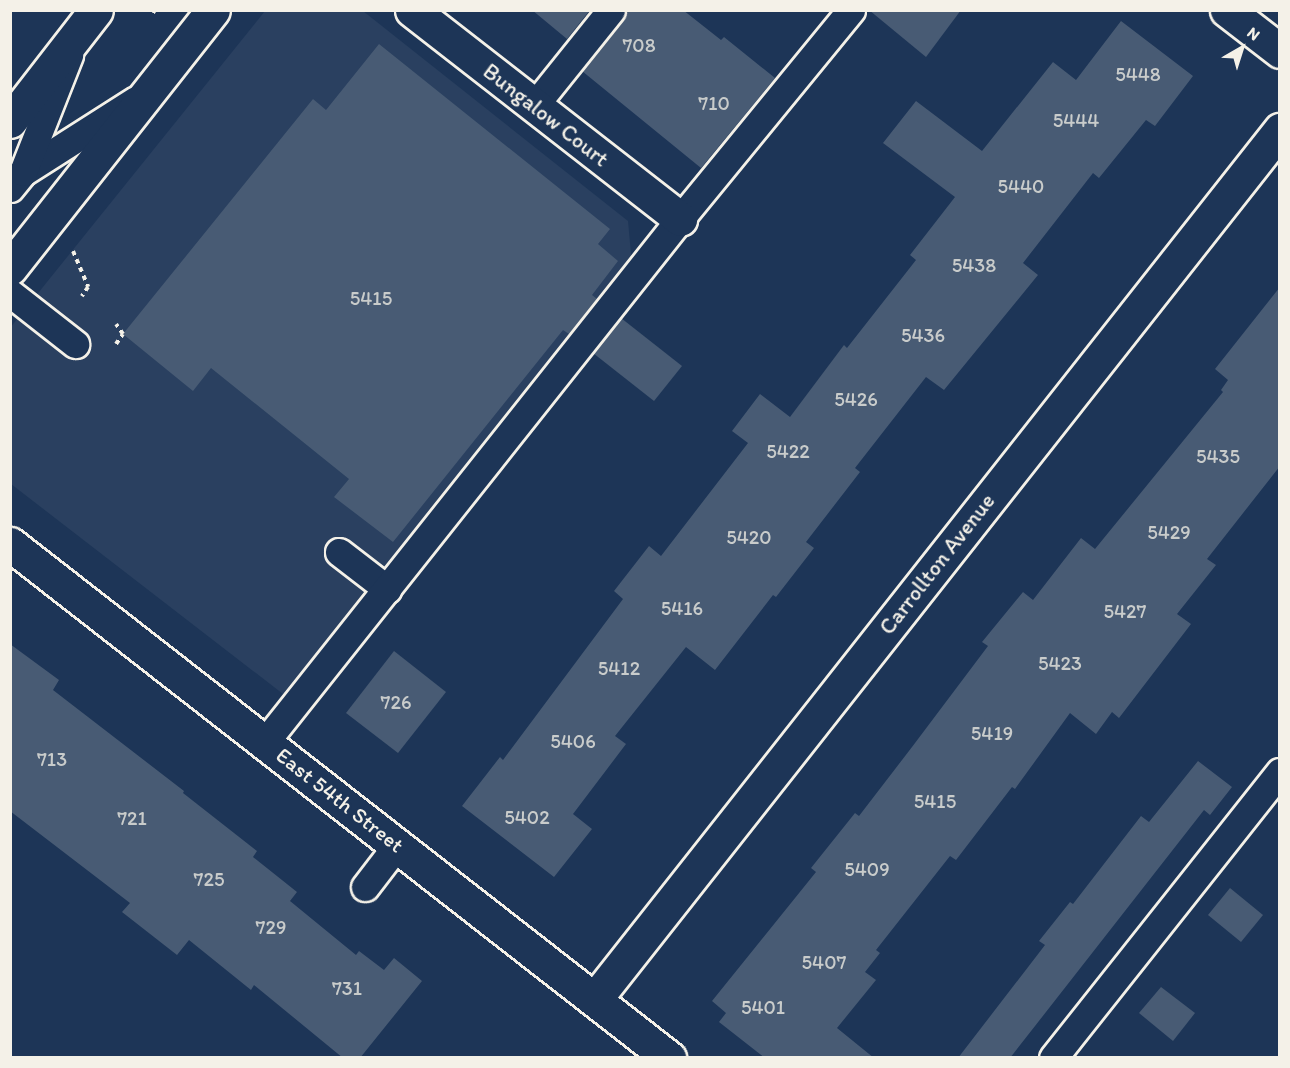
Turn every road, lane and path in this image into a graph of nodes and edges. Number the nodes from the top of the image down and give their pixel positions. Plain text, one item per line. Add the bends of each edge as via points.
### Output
1 (213, 10) edge
2 (412, 10) edge
3 (611, 10) edge
4 (851, 10) edge
5 (1227, 10) edge
6 (87, 22) edge
7 (1280, 51) edge
8 (151, 90) junction
9 (534, 106) junction
10 (10, 121) edge
11 (1280, 130) edge
12 (17, 180) edge
13 (680, 219) junction
14 (70, 245) dead end
15 (10, 268) edge
16 (10, 293) edge
17 (82, 296) dead end
18 (116, 324) dead end
19 (75, 344) dead end
20 (116, 344) dead end
21 (10, 544) edge
22 (339, 552) dead end
23 (387, 589) junction
24 (265, 742) junction
25 (1280, 772) edge
26 (398, 844) junction
27 (364, 887) dead end
28 (595, 999) junction
29 (669, 1058) edge
30 (1053, 1058) edge

1 - 8 street
2 - 9 street, Bungalow Court
3 - 9 lane
4 - 13 lane
5 - 7 street
6 - 10 street
6 - 12 lane
8 - 12 lane
8 - 15 street
9 - 13 street, Bungalow Court
11 - 28 street, Carrollton Avenue
13 - 23 lane
14 - 17 path via 88,287
16 - 19 lane
18 - 20 path via 123,334
21 - 24 street, East 54th Street
22 - 23 lane
23 - 24 lane
24 - 26 street, East 54th Street
25 - 30 lane
26 - 27 lane
26 - 28 street, East 54th Street
28 - 29 street, East 54th Street

